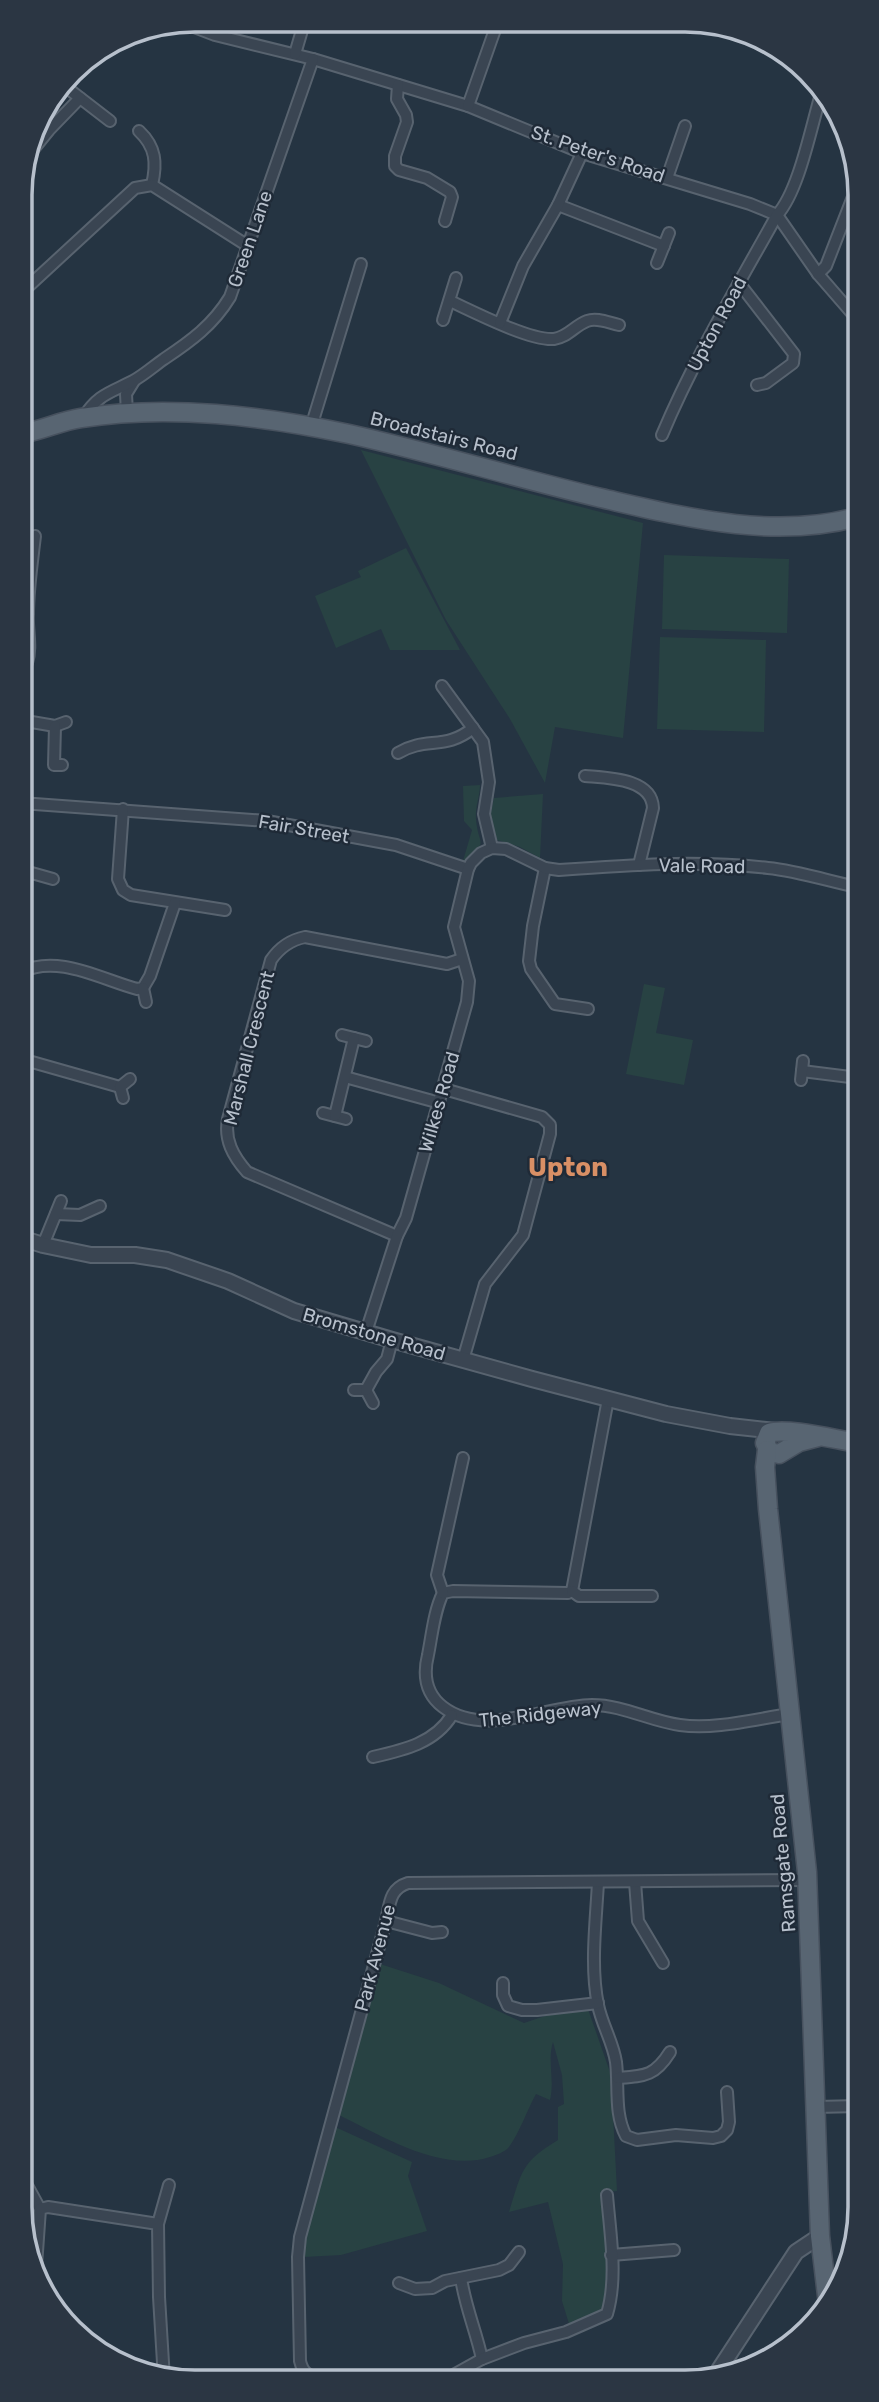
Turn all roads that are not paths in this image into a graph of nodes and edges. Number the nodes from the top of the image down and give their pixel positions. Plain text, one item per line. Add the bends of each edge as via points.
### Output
1 (207, 32) edge
2 (301, 32) edge
3 (494, 32) edge
4 (295, 54) junction
5 (313, 59) junction
6 (398, 85) junction
7 (69, 90) edge
8 (80, 98) junction
9 (819, 102) edge
10 (468, 106) junction
11 (110, 121) dead end
12 (685, 126) dead end
13 (139, 131) dead end
14 (42, 138) edge
15 (582, 153) junction
16 (667, 178) junction
17 (152, 185) junction
18 (558, 205) junction
19 (777, 215) junction
20 (445, 221) dead end
21 (848, 223) edge
22 (669, 233) dead end
23 (248, 246) junction
24 (664, 246) junction
25 (657, 263) dead end
26 (361, 264) dead end
27 (818, 274) junction
28 (456, 278) dead end
29 (32, 283) edge
30 (738, 283) junction
31 (450, 301) junction
32 (848, 309) edge
33 (443, 320) dead end
34 (500, 323) junction
35 (609, 336) dead end
36 (134, 381) junction
37 (757, 385) dead end
38 (109, 391) junction
39 (126, 394) junction
40 (127, 413) junction
41 (83, 418) junction
42 (311, 427) junction
43 (32, 431) edge
44 (662, 435) dead end
45 (848, 518) edge
46 (35, 536) dead end
47 (32, 557) edge
48 (442, 686) dead end
49 (460, 687) dead end
50 (451, 697) junction
51 (32, 721) edge
52 (473, 728) junction
53 (398, 753) dead end
54 (62, 765) dead end
55 (592, 774) dead end
56 (32, 804) edge
57 (123, 809) junction
58 (492, 848) junction
59 (639, 865) junction
60 (545, 868) junction
61 (468, 869) junction
62 (32, 875) edge
63 (53, 879) dead end
64 (848, 885) edge
65 (175, 902) junction
66 (225, 911) dead end
67 (462, 959) junction
68 (32, 969) edge
69 (143, 988) junction
70 (146, 1002) dead end
71 (588, 1009) dead end
72 (342, 1035) dead end
73 (354, 1038) junction
74 (366, 1041) dead end
75 (32, 1062) edge
76 (802, 1070) dead end
77 (345, 1077) junction
78 (848, 1077) edge
79 (130, 1079) dead end
80 (444, 1089) junction
81 (440, 1102) junction
82 (334, 1116) dead end
83 (61, 1200) dead end
84 (100, 1206) dead end
85 (56, 1214) junction
86 (397, 1236) junction
87 (32, 1242) edge
88 (43, 1245) junction
89 (366, 1332) junction
90 (392, 1340) junction
91 (463, 1360) junction
92 (608, 1399) junction
93 (373, 1403) dead end
94 (847, 1441) edge
95 (776, 1443) junction
96 (465, 1466) dead end
97 (640, 1582) dead end
98 (572, 1591) junction
99 (443, 1593) junction
100 (638, 1595) junction
101 (652, 1597) dead end
102 (790, 1714) junction
103 (452, 1715) junction
104 (373, 1757) dead end
105 (808, 1880) junction
106 (598, 1882) junction
107 (635, 1882) junction
108 (386, 1921) junction
109 (435, 1935) dead end
110 (663, 1963) dead end
111 (500, 1991) dead end
112 (598, 2003) junction
113 (670, 2052) dead end
114 (618, 2078) junction
115 (727, 2092) dead end
116 (847, 2106) edge
117 (816, 2107) junction
118 (169, 2185) dead end
119 (32, 2194) edge
120 (611, 2200) dead end
121 (40, 2209) junction
122 (158, 2224) junction
123 (820, 2236) junction
124 (673, 2238) dead end
125 (37, 2248) edge
126 (519, 2252) dead end
127 (611, 2255) junction
128 (461, 2277) junction
129 (400, 2283) dead end
130 (826, 2288) edge
131 (482, 2360) junction
132 (723, 2366) edge
133 (163, 2367) edge
134 (303, 2370) edge
135 (463, 2370) edge

1 - 4 street, St. Peter's Road
2 - 4 street
3 - 10 street
4 - 5 street, St. Peter's Road
5 - 6 street, St. Peter's Road
5 - 23 street, Green Lane
6 - 10 street, St. Peter's Road
6 - 20 street via 397,99 407,122 394,161 398,170 429,175 450,192
7 - 8 street
8 - 11 street
8 - 14 street
9 - 19 street, Upton Road via 796,178
10 - 15 street, St. Peter's Road
12 - 16 street via 686,141
13 - 17 street via 154,151
15 - 16 street, St. Peter's Road
15 - 18 street
16 - 19 street, St. Peter's Road
17 - 23 street
17 - 29 street via 135,188
18 - 24 street
18 - 34 street via 523,266
19 - 27 street
19 - 30 street, Upton Road
21 - 27 street
22 - 24 street
23 - 36 street, Green Lane via 230,297 218,316 197,337
24 - 25 street
26 - 42 street
27 - 32 street
28 - 31 street
30 - 37 street via 794,354 793,363
30 - 44 street, Upton Road
31 - 33 street
31 - 34 street
34 - 35 street via 550,339 565,337 594,320 615,324
36 - 38 street, Green Lane
36 - 39 street, Green Lane
38 - 39 street
38 - 41 street, Green Lane via 91,404
39 - 40 street
40 - 41 main road, Broadstairs Road
40 - 42 main road, Broadstairs Road via 180,412
41 - 43 main road, Broadstairs Road
42 - 45 main road, Broadstairs Road via 692,518 797,526
46 - 47 street
48 - 50 street
49 - 50 street
50 - 52 street
51 - 54 street via 60,724 54,765
52 - 53 street via 451,742 421,743
52 - 58 street via 483,742 487,761 484,814
55 - 59 street via 644,788 653,800
56 - 57 street, Fair Street
57 - 61 street, Fair Street via 267,821 396,845
57 - 65 street via 118,879 123,890
58 - 60 street via 506,849
58 - 61 street
59 - 60 street, Vale Road
59 - 64 street, Vale Road via 770,868
60 - 71 street via 531,969 552,1008
61 - 67 street, Wilkes Road via 454,927
62 - 63 street
65 - 66 street
65 - 69 street
67 - 80 street, Wilkes Road via 470,981
67 - 86 street, Marshall Crescent via 447,964 305,937 279,948 271,960 228,1119 229,1144 247,1172
68 - 69 street via 47,964
69 - 70 street
72 - 73 street
73 - 74 street
73 - 77 street
75 - 79 street via 122,1093
76 - 78 street
77 - 81 street
77 - 82 street
80 - 81 street, Wilkes Road
80 - 91 street via 542,1117 550,1125 523,1235 485,1283
81 - 86 street, Wilkes Road
83 - 85 street
84 - 85 street via 80,1215
85 - 88 street
86 - 89 street, Wilkes Road
87 - 88 street, Bromstone Road
88 - 89 street, Bromstone Road via 91,1255 167,1260 295,1311
89 - 90 street, Bromstone Road
90 - 91 street, Bromstone Road
90 - 93 street via 387,1359 360,1390
91 - 92 street, Bromstone Road
92 - 95 street, Bromstone Road via 730,1426
92 - 98 street
94 - 95 main road via 799,1432
95 - 102 main road, Ramsgate Road via 765,1466
96 - 99 street, The Ridgeway via 437,1575
97 - 100 street
98 - 99 street
98 - 100 street via 579,1596
99 - 103 street, The Ridgeway via 425,1667 426,1681 434,1700
100 - 101 street
102 - 103 street, The Ridgeway via 698,1727 592,1705 486,1722
102 - 105 main road, Ramsgate Road
103 - 104 street via 418,1745
105 - 107 street, Park Avenue
105 - 117 main road, Ramsgate Road
106 - 107 street, Park Avenue
106 - 108 street, Park Avenue via 408,1883 392,1893
106 - 112 street
107 - 110 street via 638,1921
108 - 109 street
108 - 134 street, Park Avenue via 300,2237
111 - 112 street via 508,2006 522,2010
112 - 114 street
113 - 114 street via 652,2073
114 - 115 street via 621,2127 626,2136 637,2140 720,2136 729,2122
116 - 117 street
117 - 123 main road, Ramsgate Road
118 - 122 street
119 - 121 street
120 - 127 street
121 - 122 street
121 - 125 street
122 - 133 street
123 - 130 main road, Ramsgate Road
123 - 132 street via 796,2252
124 - 127 street via 675,2254
126 - 128 street via 499,2270
127 - 131 street via 607,2314
128 - 129 street via 432,2288 415,2289
128 - 131 street
131 - 135 street

